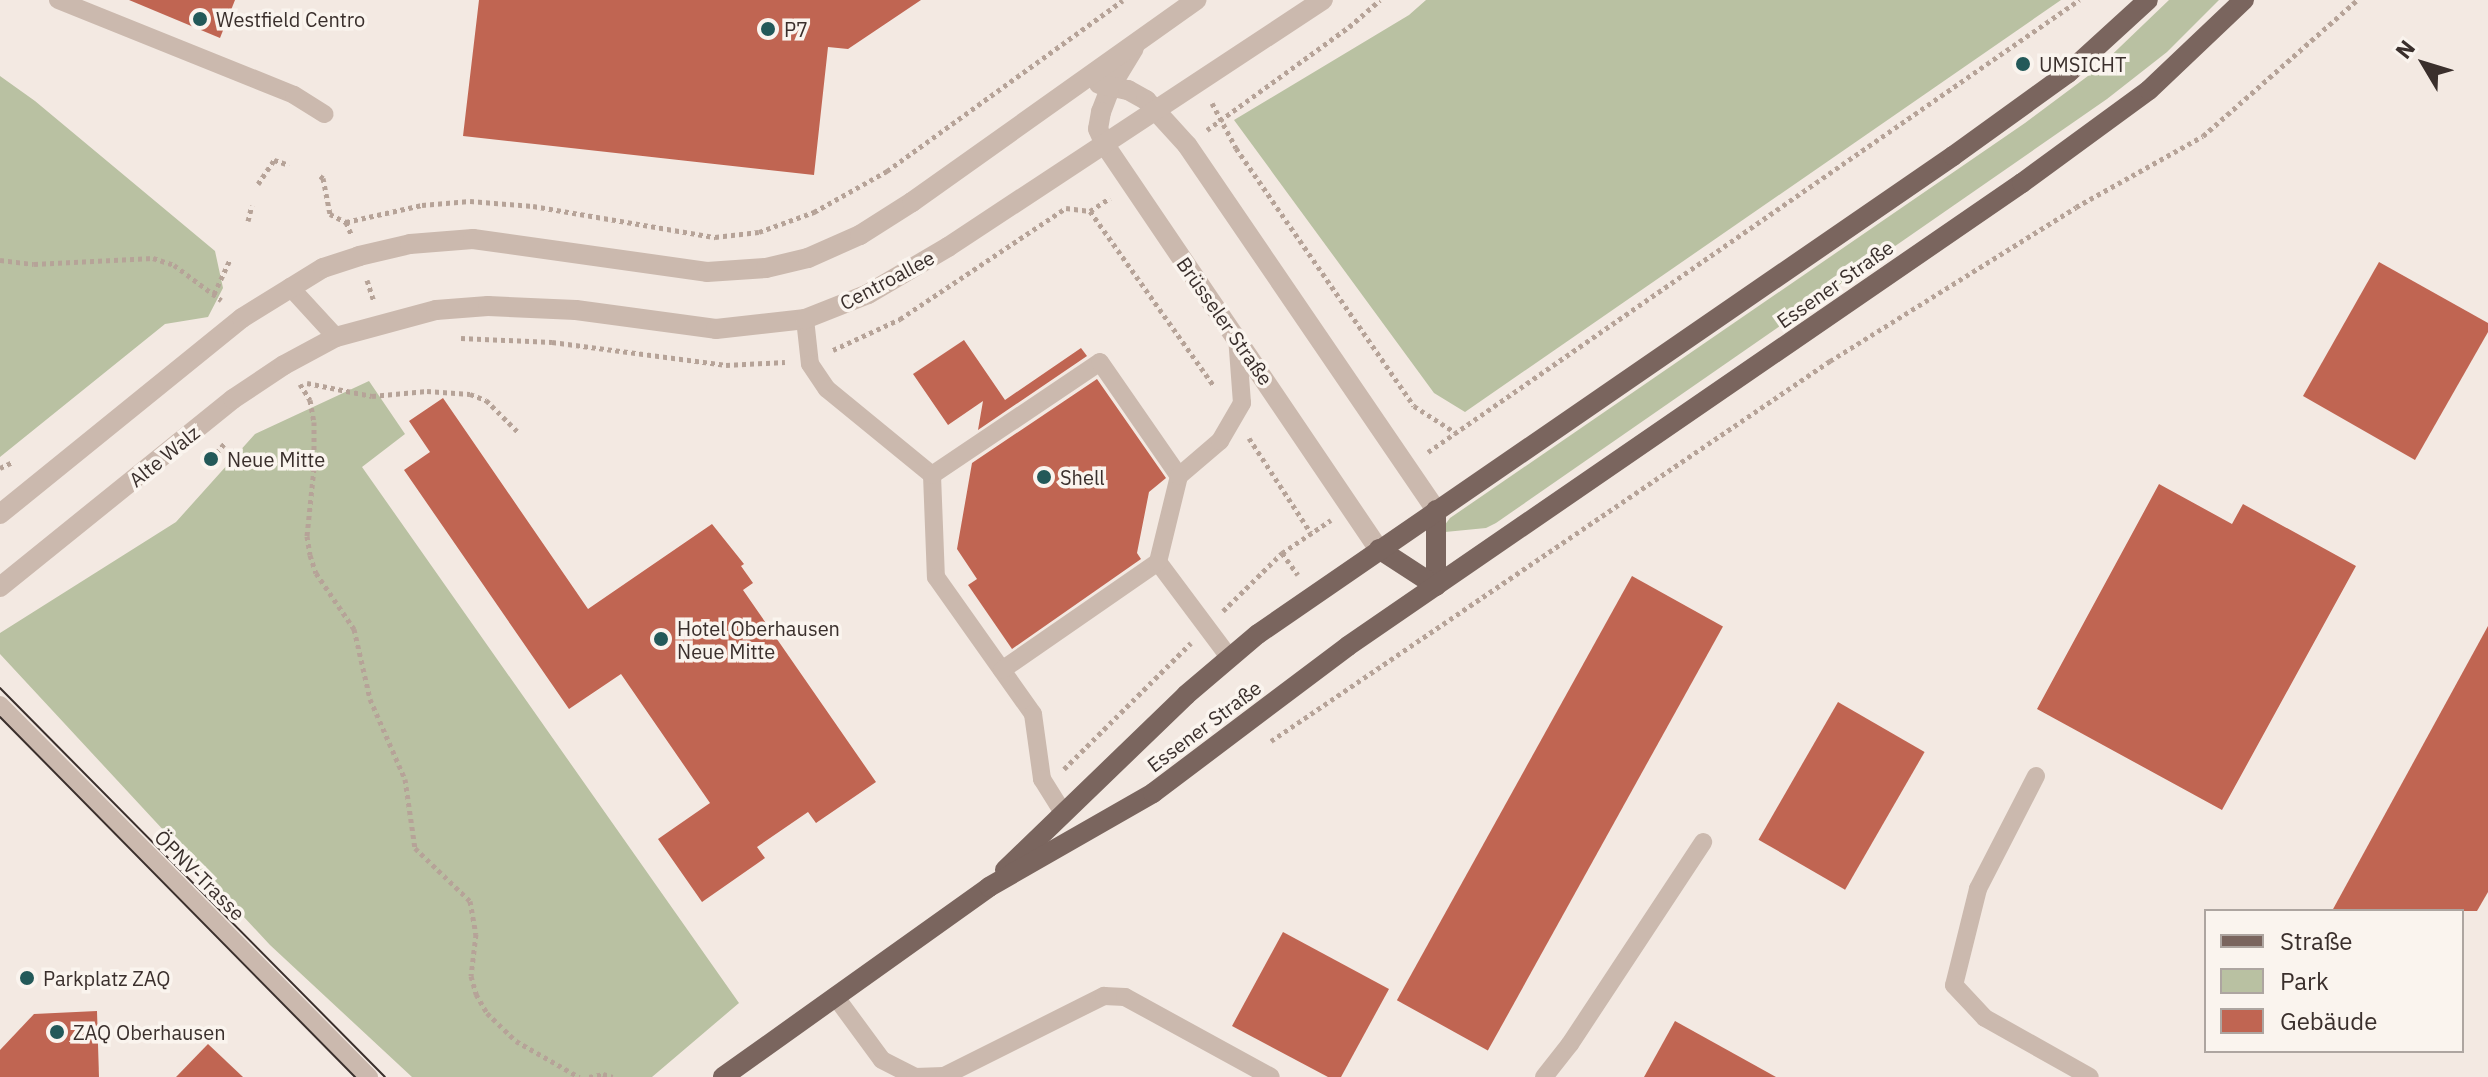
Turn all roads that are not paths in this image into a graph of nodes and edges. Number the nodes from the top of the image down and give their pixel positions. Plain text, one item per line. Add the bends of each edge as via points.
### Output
1 (58, 0) edge
2 (1196, 0) edge
3 (1323, 0) edge
4 (2148, 0) edge
5 (2244, 0) edge
6 (1141, 39) junction
7 (1111, 86) junction
8 (1072, 87) junction
9 (1157, 110) junction
10 (325, 114) dead end
11 (1105, 145) junction
12 (290, 287) junction
13 (805, 319) junction
14 (336, 337) junction
15 (1237, 337) junction
16 (932, 475) junction
17 (1179, 476) junction
18 (1436, 510) junction
19 (0, 514) edge
20 (1379, 549) junction
21 (1158, 562) junction
22 (1436, 586) junction
23 (0, 587) edge
24 (1229, 657) junction
25 (1002, 670) junction
26 (0, 705) edge
27 (2036, 776) dead end
28 (1062, 811) junction
29 (1703, 842) dead end
30 (989, 887) junction
31 (835, 996) junction
32 (369, 1077) edge
33 (723, 1077) edge
34 (1271, 1077) edge
35 (1544, 1077) edge
36 (2090, 1077) edge

1 - 10 lane via 294,95
2 - 6 street
3 - 9 street, Centroallee
4 - 18 main road, Essener Straße via 2068,73 1953,156
5 - 22 main road, Essener Straße via 2185,60 2113,119
6 - 7 street
6 - 8 street
7 - 8 street
7 - 9 street via 1128,90
7 - 11 street via 1098,129
8 - 12 street via 912,202 860,235 808,258 766,268 707,272 473,239 399,246 323,268
9 - 11 street, Centroallee
9 - 18 street via 1187,145
11 - 13 street, Centroallee via 868,294
11 - 15 street, Brüsseler Straße
12 - 14 lane
12 - 19 street via 242,318
13 - 14 street, Centroallee via 716,329 576,310 488,306 436,310
13 - 16 lane via 810,364 827,389
14 - 23 street, Alte Walz via 233,399
15 - 17 lane via 1242,403 1220,441
15 - 20 street, Brüsseler Straße
16 - 17 lane via 1100,362
16 - 25 lane via 936,577
17 - 21 lane
18 - 20 main road, Essener Straße
18 - 22 main road
20 - 22 main road
20 - 24 main road, Essener Straße
21 - 24 lane
21 - 25 lane
22 - 30 main road, Essener Straße via 1153,793
24 - 28 main road, Essener Straße
25 - 28 lane via 1033,714 1042,779
26 - 32 lane, ÖPNV-Trasse
27 - 36 lane via 1978,889 1954,985 1985,1018
28 - 30 main road, Essener Straße
29 - 35 lane
30 - 31 main road, Essener Straße
31 - 33 main road, Essener Straße
31 - 34 lane via 882,1060 915,1077 944,1076 1104,996 1125,997

